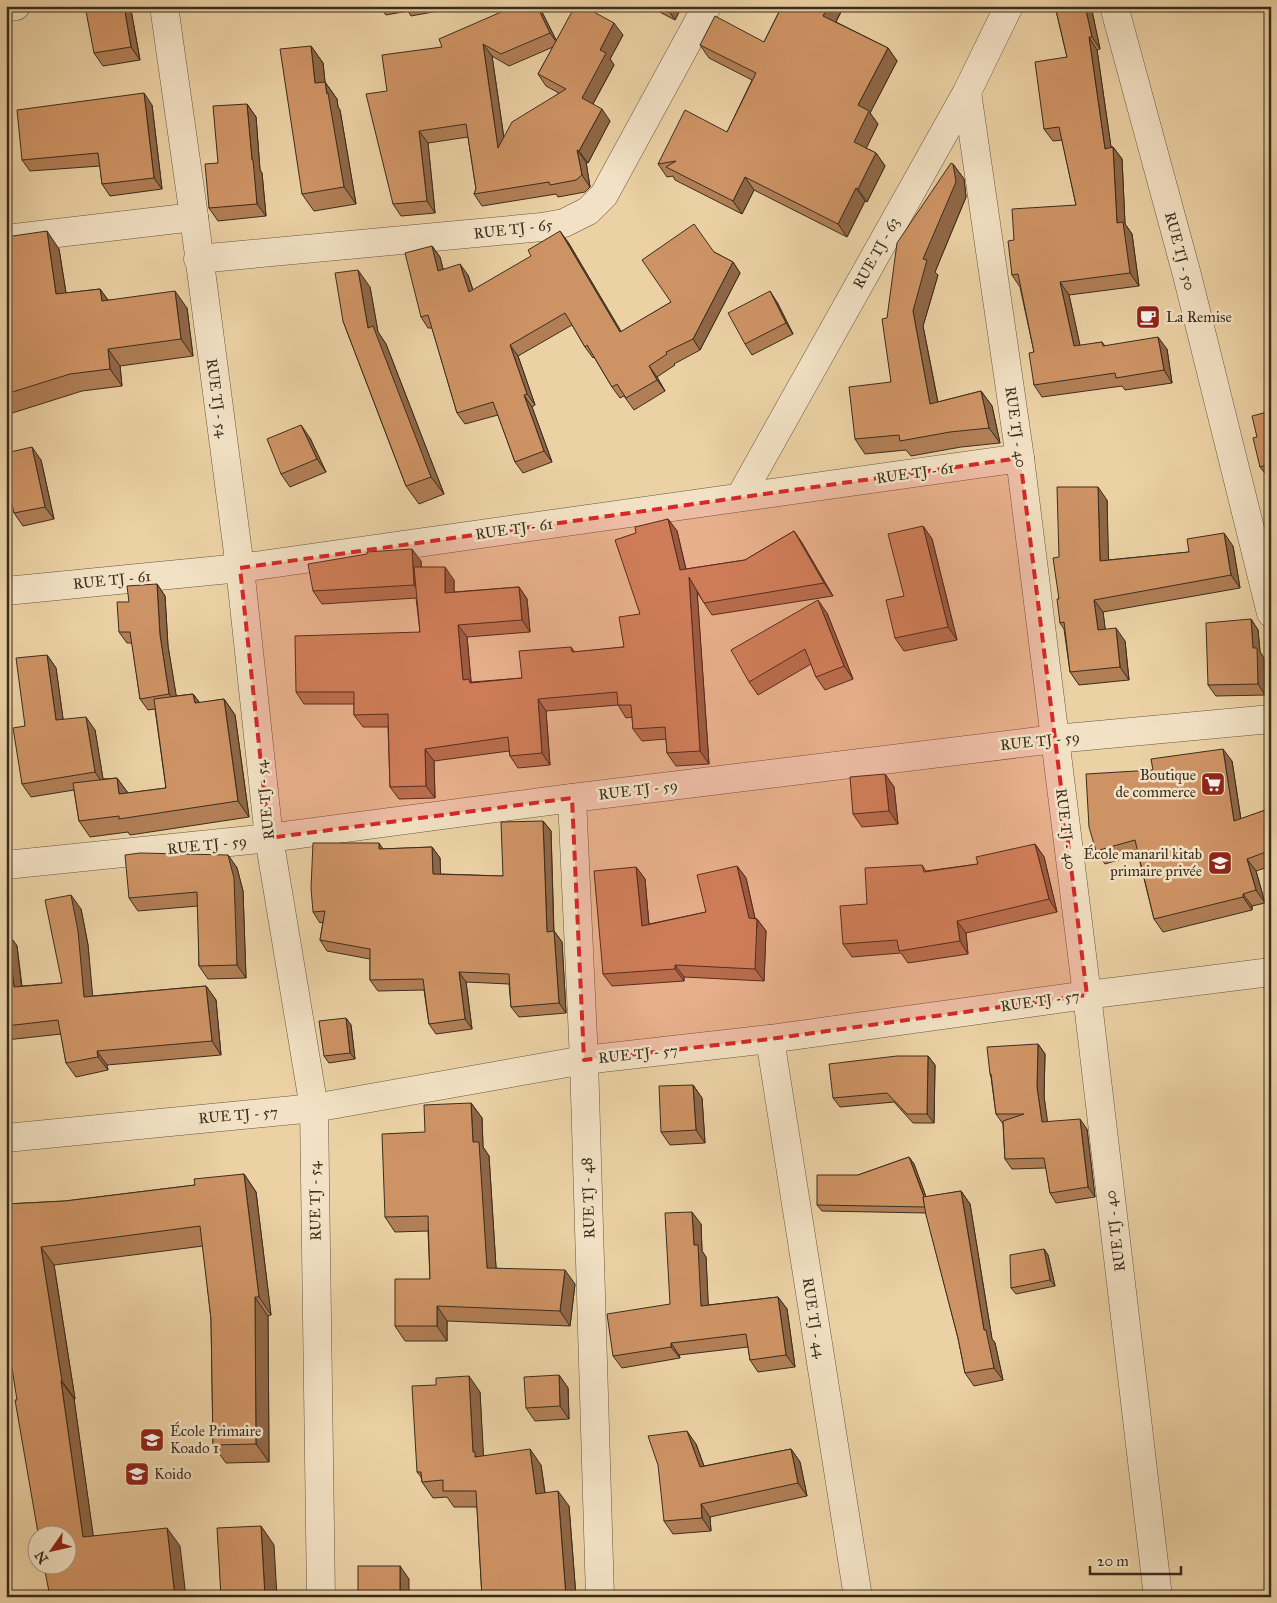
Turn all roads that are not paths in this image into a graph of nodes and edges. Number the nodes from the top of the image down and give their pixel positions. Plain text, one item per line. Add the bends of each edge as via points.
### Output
1 (16, 6) edge
2 (164, 6) edge
3 (707, 6) edge
4 (1010, 6) edge
5 (1114, 6) edge
6 (6, 7) edge
7 (966, 92) junction
8 (194, 217) junction
9 (6, 240) edge
10 (198, 259) junction
11 (1020, 458) junction
12 (740, 497) junction
13 (240, 568) junction
14 (6, 591) edge
15 (1271, 613) edge
16 (1271, 719) edge
17 (1055, 739) junction
18 (572, 798) junction
19 (269, 838) junction
20 (6, 865) edge
21 (1271, 972) edge
22 (1087, 995) junction
23 (770, 1039) junction
24 (584, 1060) junction
25 (314, 1108) junction
26 (6, 1138) edge
27 (321, 1597) edge
28 (600, 1597) edge
29 (858, 1597) edge
30 (1158, 1597) edge

1 - 6 street
2 - 8 street, RUE TJ - 54
3 - 10 street, RUE TJ - 65 via 604,194 588,211 564,222 542,227
4 - 7 street, RUE TJ - 63
5 - 15 street, RUE TJ - 50 via 1187,275
7 - 11 street, RUE TJ - 40
7 - 12 street, RUE TJ - 63
8 - 9 street
8 - 10 street, RUE TJ - 54
10 - 13 street, RUE TJ - 54
11 - 12 street, RUE TJ - 61
11 - 17 street, RUE TJ - 40
12 - 13 street, RUE TJ - 61
13 - 14 street, RUE TJ - 61
13 - 19 street, RUE TJ - 54
16 - 17 street, RUE TJ - 59
17 - 18 street, RUE TJ - 59
17 - 22 street, RUE TJ - 40
18 - 19 street, RUE TJ - 59
18 - 24 street, RUE TJ - 48
19 - 20 street, RUE TJ - 59
19 - 25 street, RUE TJ - 54
21 - 22 street, RUE TJ - 57
22 - 23 street, RUE TJ - 57
22 - 30 street, RUE TJ - 40
23 - 24 street, RUE TJ - 57
23 - 29 street, RUE TJ - 44
24 - 25 street, RUE TJ - 57
24 - 28 street, RUE TJ - 48
25 - 26 street, RUE TJ - 57
25 - 27 street, RUE TJ - 54

